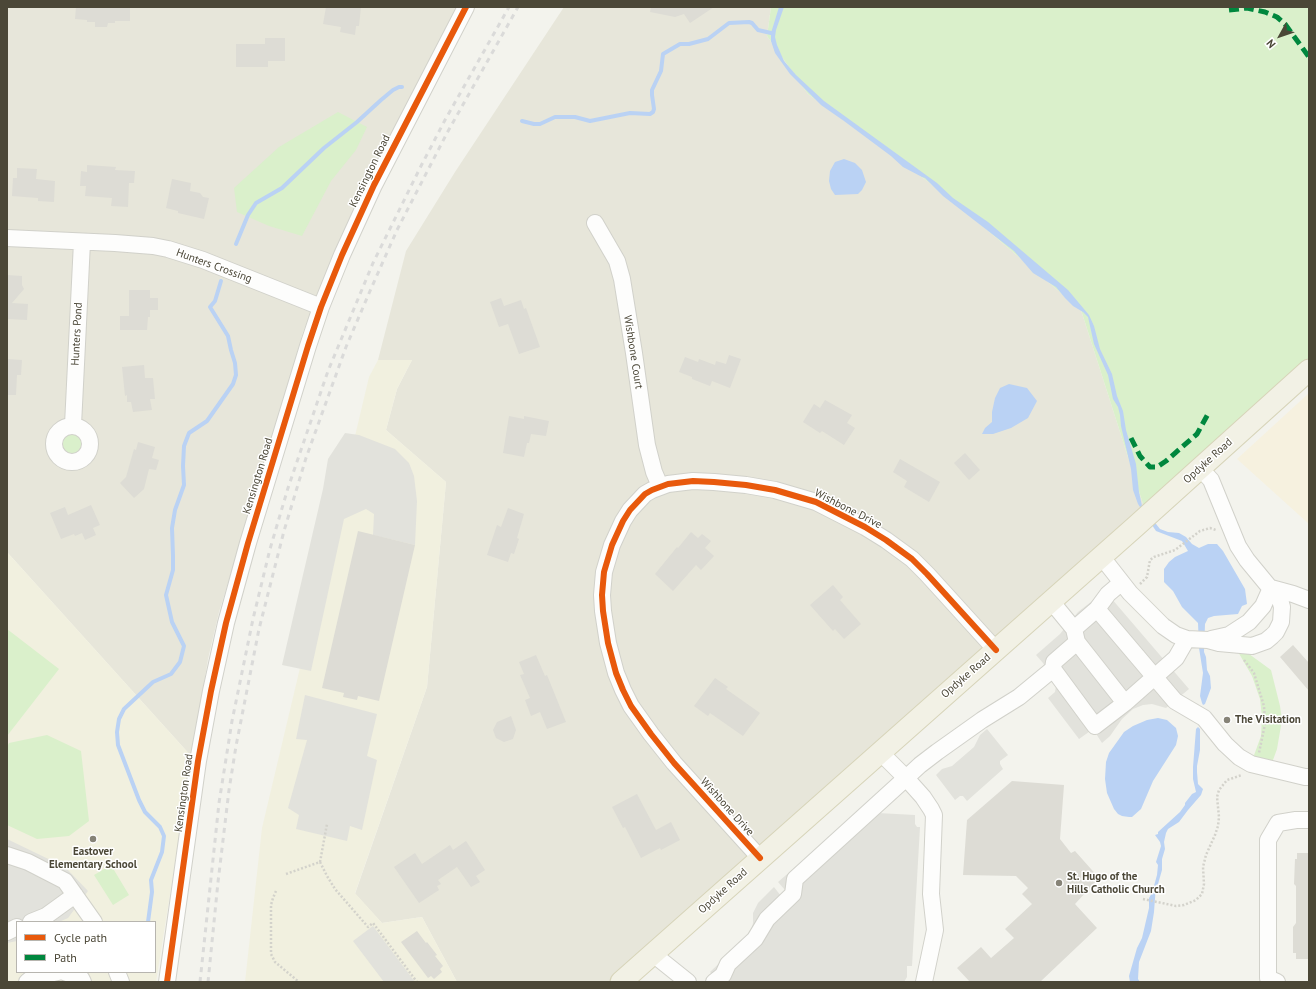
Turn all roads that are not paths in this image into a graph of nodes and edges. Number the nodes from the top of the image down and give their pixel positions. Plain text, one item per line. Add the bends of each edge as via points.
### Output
1 (466, 7) edge
2 (595, 223) dead end
3 (7, 238) edge
4 (82, 242) junction
5 (322, 307) junction
6 (1309, 370) edge
7 (73, 426) dead end
8 (1200, 468) junction
9 (660, 486) junction
10 (1101, 556) junction
11 (1126, 588) junction
12 (1271, 588) junction
13 (1309, 600) edge
14 (1051, 601) junction
15 (1098, 609) junction
16 (1076, 635) junction
17 (1198, 639) junction
18 (996, 650) junction
19 (1053, 668) junction
20 (1155, 677) junction
21 (1125, 703) junction
22 (880, 752) junction
23 (1309, 777) edge
24 (906, 778) junction
25 (1309, 820) edge
26 (7, 855) edge
27 (760, 858) junction
28 (76, 895) junction
29 (34, 921) edge
30 (93, 921) edge
31 (16, 928) edge
32 (7, 932) edge
33 (653, 954) junction
34 (54, 973) edge
35 (67, 973) edge
36 (27, 982) edge
37 (83, 982) edge
38 (167, 982) edge
39 (621, 982) edge
40 (688, 982) edge
41 (714, 982) edge
42 (924, 982) edge
43 (1277, 982) edge

1 - 5 street, Kensington Road via 374,185
2 - 9 street, Wishbone Court via 617,260 622,279 647,445
3 - 4 street, Hunters Crossing
4 - 5 street, Hunters Crossing via 153,246 184,253
4 - 7 street, Hunters Pond
5 - 38 street, Kensington Road via 248,543 226,623 198,761
6 - 8 main road, Opdyke Road
8 - 10 main road, Opdyke Road
8 - 12 street via 1211,480 1238,546
9 - 18 street, Wishbone Drive via 694,482 746,485 790,494 830,508 886,540 912,559
9 - 27 street, Wishbone Drive via 645,494 630,510 608,556 602,595 611,656 623,690 644,726
10 - 11 street
10 - 14 main road, Opdyke Road
11 - 15 street via 1108,594
11 - 17 street via 1163,626 1176,635
12 - 13 street
12 - 17 street via 1263,606 1249,622 1229,634
12 - 17 street via 1280,600 1281,622 1276,632 1266,641 1252,646
14 - 16 street
14 - 18 main road, Opdyke Road
15 - 16 street
15 - 20 street
16 - 19 street via 1054,662
16 - 21 street
17 - 20 street
18 - 22 main road, Opdyke Road
19 - 21 street via 1096,726
19 - 24 street via 1019,697 920,764
20 - 21 street
20 - 23 street via 1175,701 1204,718 1234,753 1245,761
22 - 24 street
22 - 27 main road, Opdyke Road
24 - 41 street via 795,879 793,894 768,919 755,939 728,964 724,975
24 - 42 street via 923,797 934,815 931,894 935,930
25 - 43 street via 1278,823 1268,840 1268,978
26 - 28 street via 28,862 65,881
27 - 33 main road, Opdyke Road
28 - 29 street via 46,916
28 - 30 street
31 - 32 street
33 - 39 main road, Opdyke Road
33 - 40 street
34 - 36 street via 32,978
35 - 37 street via 81,978

